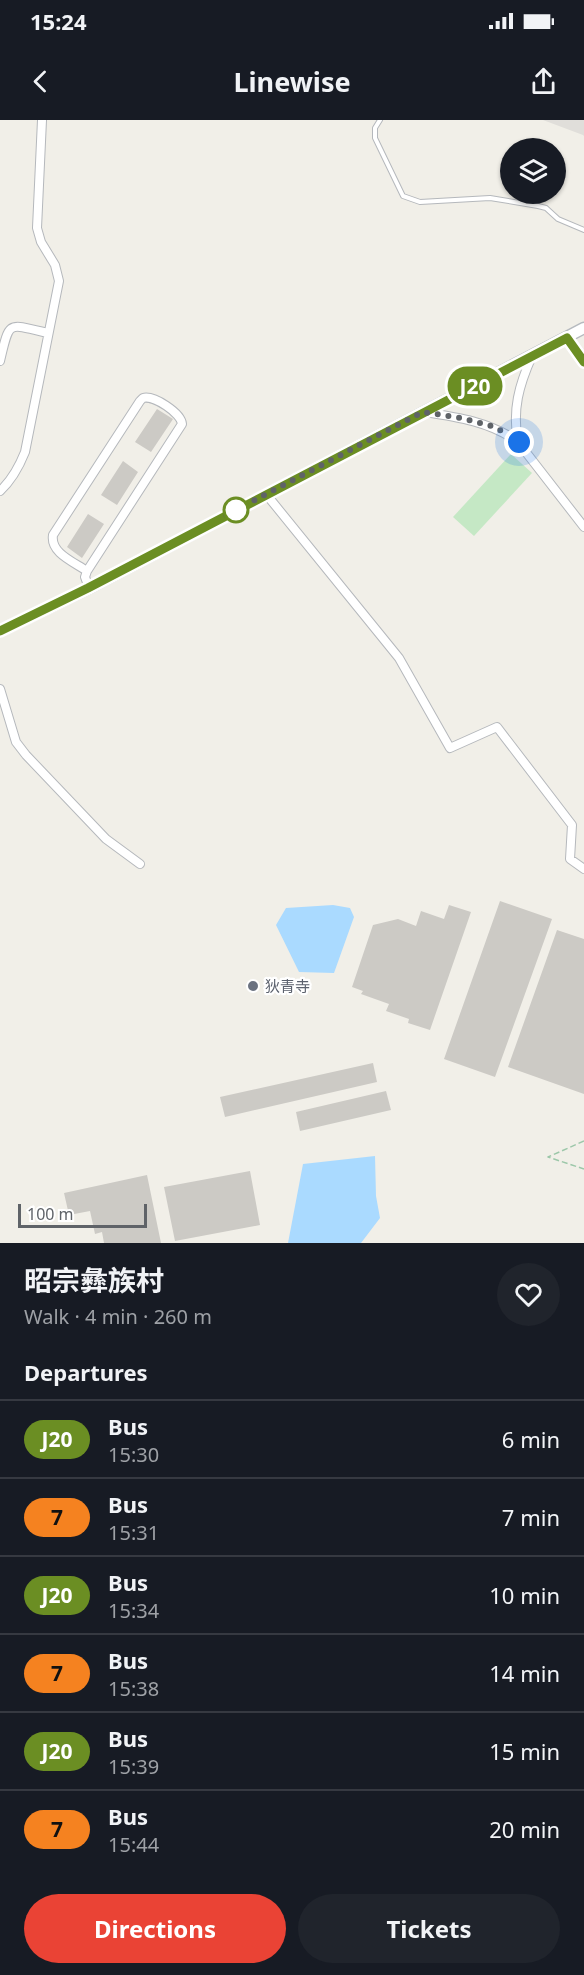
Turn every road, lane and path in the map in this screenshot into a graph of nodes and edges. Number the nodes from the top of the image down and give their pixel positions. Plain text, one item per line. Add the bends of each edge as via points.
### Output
1 (42, 120) edge
2 (380, 120) edge
3 (584, 230) edge
4 (584, 328) edge
5 (48, 333) junction
6 (567, 338) junction
7 (532, 356) junction
8 (0, 362) edge
9 (584, 362) edge
10 (423, 412) junction
11 (519, 442) junction
12 (0, 490) edge
13 (266, 494) junction
14 (584, 527) edge
15 (87, 571) junction
16 (88, 588) junction
17 (0, 631) edge
18 (0, 689) edge
19 (140, 864) dead end
20 (584, 869) edge
21 (584, 1141) edge
22 (584, 1169) edge

1 - 5 street via 37,228 58,281
2 - 3 lane via 375,138 403,196 420,202 490,198 538,206
4 - 6 street
5 - 8 street via 10,328
5 - 12 street via 25,452 7,485
6 - 7 street
6 - 9 street
7 - 10 street
7 - 11 street via 517,396 515,426
10 - 11 street via 491,426
10 - 13 street
11 - 14 street
13 - 16 street
13 - 20 street via 399,658 450,747 497,728 572,825 570,859
15 - 15 street via 182,424 179,415 151,397 140,401 52,539 60,553
15 - 16 street
16 - 17 street
18 - 19 street via 16,741 26,755 106,839
21 - 22 path via 549,1156

